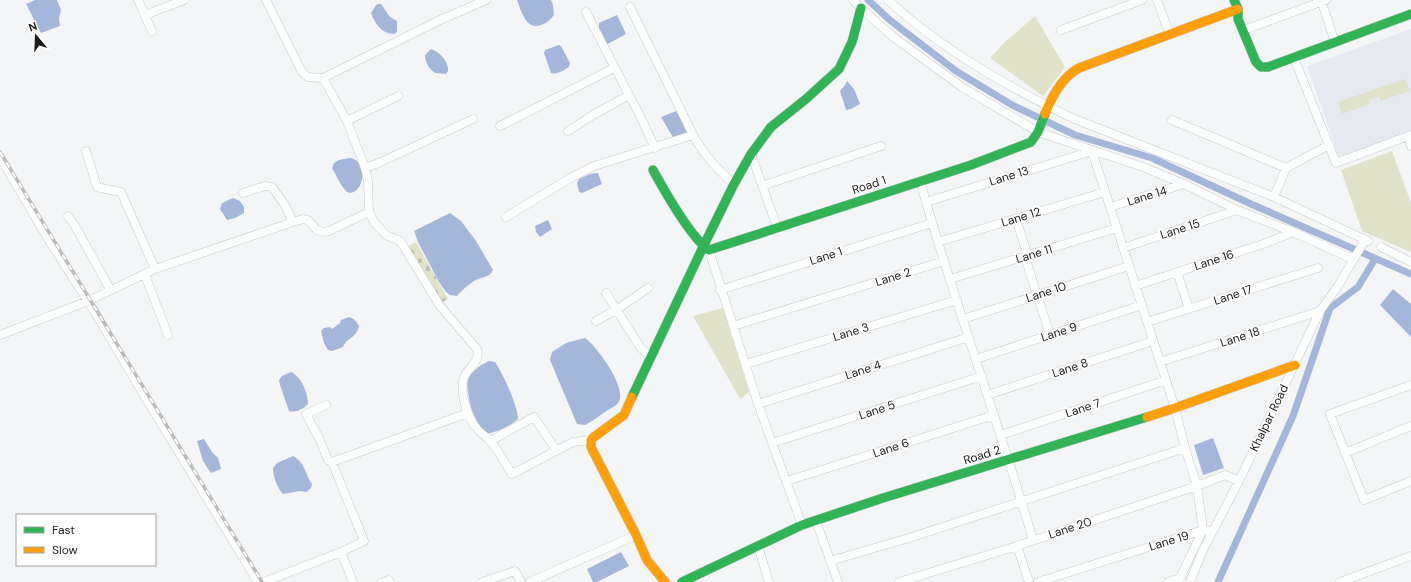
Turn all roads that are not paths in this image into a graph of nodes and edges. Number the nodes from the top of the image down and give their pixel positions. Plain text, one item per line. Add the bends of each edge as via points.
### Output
1 (138, 0) edge
2 (184, 0) edge
3 (266, 0) edge
4 (486, 0) edge
5 (853, 0) edge
6 (888, 0) edge
7 (1142, 0) edge
8 (1157, 0) edge
9 (1226, 0) edge
10 (1234, 0) edge
11 (1323, 1) edge
12 (630, 7) dead end
13 (861, 8) junction
14 (586, 12) dead end
15 (1236, 13) junction
16 (1411, 14) edge
17 (145, 15) junction
18 (1061, 30) dead end
19 (1244, 30) junction
20 (152, 31) dead end
21 (1170, 35) junction
22 (1335, 42) junction
23 (1294, 58) junction
24 (614, 68) junction
25 (324, 78) junction
26 (629, 95) junction
27 (398, 96) dead end
28 (1048, 106) junction
29 (473, 119) dead end
30 (1172, 120) dead end
31 (347, 121) junction
32 (500, 126) dead end
33 (568, 131) dead end
34 (1038, 131) junction
35 (693, 135) junction
36 (1409, 136) edge
37 (1329, 145) junction
38 (881, 146) dead end
39 (1411, 146) edge
40 (655, 148) junction
41 (86, 150) dead end
42 (1092, 151) junction
43 (751, 154) junction
44 (0, 157) edge
45 (365, 168) junction
46 (1286, 168) junction
47 (653, 170) dead end
48 (921, 180) junction
49 (734, 184) junction
50 (1184, 184) junction
51 (762, 186) junction
52 (1105, 192) junction
53 (243, 193) dead end
54 (1274, 197) junction
55 (926, 202) junction
56 (1110, 207) junction
57 (1237, 210) junction
58 (369, 212) junction
59 (68, 216) dead end
60 (506, 217) dead end
61 (1016, 219) junction
62 (293, 222) junction
63 (932, 223) junction
64 (777, 227) junction
65 (1117, 228) junction
66 (1293, 232) junction
67 (938, 242) junction
68 (1381, 247) dead end
69 (1123, 248) junction
70 (706, 249) junction
71 (1026, 256) junction
72 (1355, 257) junction
73 (944, 261) junction
74 (1411, 262) edge
75 (1129, 266) junction
76 (1318, 268) dead end
77 (155, 269) junction
78 (1177, 272) junction
79 (145, 275) junction
80 (950, 279) junction
81 (1135, 286) junction
82 (648, 288) dead end
83 (110, 290) junction
84 (720, 290) junction
85 (606, 293) dead end
86 (1037, 295) junction
87 (957, 300) junction
88 (88, 301) junction
89 (1142, 305) junction
90 (1189, 309) junction
91 (616, 310) junction
92 (1320, 311) junction
93 (963, 319) junction
94 (596, 321) dead end
95 (1147, 322) junction
96 (732, 326) junction
97 (0, 335) edge
98 (168, 335) dead end
99 (1050, 335) junction
100 (969, 337) junction
101 (1153, 341) junction
102 (651, 357) junction
103 (976, 359) junction
104 (1160, 362) junction
105 (746, 364) junction
106 (1295, 365) junction
107 (982, 376) junction
108 (1166, 380) junction
109 (1411, 385) edge
110 (988, 395) junction
111 (758, 404) junction
112 (326, 405) dead end
113 (1174, 408) junction
114 (468, 412) junction
115 (994, 415) junction
116 (1411, 426) edge
117 (1000, 435) junction
118 (591, 440) junction
119 (490, 441) junction
120 (772, 443) junction
121 (1185, 448) junction
122 (556, 450) junction
123 (1345, 453) junction
124 (1008, 459) junction
125 (332, 462) junction
126 (787, 481) junction
127 (1239, 481) junction
128 (1411, 481) edge
129 (1197, 486) junction
130 (1022, 502) junction
131 (816, 521) junction
132 (802, 525) junction
133 (1203, 530) junction
134 (1212, 532) junction
135 (636, 535) junction
136 (1033, 540) junction
137 (758, 546) junction
138 (1017, 546) junction
139 (341, 552) junction
140 (1411, 556) edge
141 (830, 562) junction
142 (1179, 580) edge
143 (258, 582) edge
144 (264, 582) edge
145 (352, 582) edge
146 (382, 582) edge
147 (390, 582) edge
148 (482, 582) edge
149 (521, 582) edge
150 (530, 582) edge
151 (664, 582) edge
152 (682, 582) edge
153 (769, 582) edge
154 (838, 582) edge
155 (900, 582) edge
156 (1029, 582) edge
157 (1038, 582) edge
158 (1168, 582) edge
159 (1190, 582) edge
160 (1340, 582) edge

1 - 17 street
2 - 17 street
3 - 25 street via 302,72 308,77
4 - 25 street
5 - 13 street
6 - 28 street via 922,29 978,68
7 - 18 street
8 - 21 street
9 - 15 street
10 - 15 street
11 - 19 street
11 - 22 street
12 - 35 street
13 - 34 street via 892,36 962,87
13 - 43 street via 852,42 839,69 771,127
14 - 24 street
15 - 19 street
15 - 21 street
16 - 22 street
17 - 20 street
19 - 23 street via 1256,62 1261,67
21 - 28 street via 1070,73
22 - 23 street
23 - 37 street
24 - 26 street
24 - 32 street
25 - 31 street
26 - 33 street
26 - 40 street
27 - 31 street
28 - 34 street
28 - 54 street via 1072,118
29 - 45 street
30 - 46 street
31 - 45 street
34 - 42 street
34 - 48 street, Road 1 via 1031,142 972,166
35 - 40 street
35 - 49 street via 703,153
36 - 37 street via 1336,163
36 - 39 street
37 - 46 street
38 - 51 street
40 - 60 street via 594,166
41 - 77 street via 97,187 121,192
42 - 50 street via 1143,167
42 - 52 street, Lane 19
42 - 55 street, Lane 13
43 - 49 street
43 - 51 street
44 - 88 street
45 - 58 street
46 - 54 street
47 - 70 street via 676,208
48 - 55 street
48 - 64 street, Road 1
49 - 70 street
50 - 56 street, Lane 14
50 - 57 street
51 - 64 street
52 - 56 street, Lane 19
52 - 61 street, Lane 12
53 - 62 street via 265,186 272,187
54 - 72 street, Khalpar Road via 1365,242
55 - 63 street
56 - 65 street, Lane 19
57 - 66 street
57 - 69 street, Lane 15
58 - 62 street via 322,233 304,219
58 - 114 street via 386,235 404,247 440,306 476,349 478,354 475,362 464,377 463,393
59 - 83 street
61 - 67 street, Lane 12
61 - 71 street
62 - 77 street
63 - 67 street
63 - 84 street, Lane 1
64 - 70 street, Road 1
65 - 69 street, Lane 19
65 - 71 street, Lane 11
66 - 72 street via 1348,257
66 - 78 street, Lane 16
67 - 73 street
68 - 74 street
69 - 75 street, Lane 19
70 - 84 street
70 - 102 street
71 - 80 street, Lane 11
71 - 86 street
72 - 92 street, Khalpar Road
73 - 80 street
73 - 96 street, Lane 2
75 - 81 street, Lane 19
75 - 86 street, Lane 10
76 - 90 street, Lane 17
77 - 79 street
78 - 81 street, Lane 16
78 - 90 street
79 - 83 street
79 - 98 street
80 - 87 street
81 - 89 street, Lane 19
82 - 91 street
83 - 88 street
84 - 96 street
85 - 91 street
86 - 93 street, Lane 10
86 - 99 street
87 - 93 street
87 - 105 street, Lane 3
88 - 97 street
88 - 143 street
89 - 95 street, Lane 19
89 - 99 street, Lane 9
90 - 95 street, Lane 17
91 - 94 street
91 - 102 street via 640,347
92 - 104 street, Lane 18
92 - 106 street, Khalpar Road
93 - 100 street
95 - 101 street, Lane 19
96 - 105 street
99 - 103 street, Lane 9
100 - 103 street
100 - 111 street, Lane 4
101 - 104 street, Lane 19
101 - 110 street, Lane 8
102 - 118 street via 624,416
103 - 107 street
104 - 108 street, Lane 19
105 - 111 street
106 - 113 street, Road 2
106 - 127 street, Khalpar Road
107 - 110 street
107 - 120 street, Lane 5
108 - 113 street, Lane 19
108 - 117 street, Lane 7
109 - 123 street via 1330,414
110 - 115 street
111 - 120 street
112 - 125 street via 306,414 328,460
113 - 121 street, Lane 19
113 - 124 street, Road 2
114 - 119 street via 477,429
114 - 125 street
115 - 117 street
115 - 126 street, Lane 6
116 - 123 street
117 - 124 street
118 - 122 street via 573,442
118 - 135 street via 591,447
119 - 122 street via 534,417
119 - 122 street via 512,474
120 - 126 street
121 - 129 street, Lane 19
121 - 130 street
123 - 128 street via 1364,500
124 - 130 street
124 - 131 street, Road 2
125 - 139 street via 364,541
126 - 132 street
127 - 129 street, Lane 20 via 1224,475
127 - 134 street, Khalpar Road
129 - 133 street, Lane 19
129 - 136 street, Lane 20
130 - 136 street
130 - 141 street
131 - 132 street, Road 2
131 - 141 street
132 - 137 street, Road 2
133 - 134 street
133 - 142 street
133 - 157 street, Lane 19
134 - 159 street, Khalpar Road
135 - 150 street
135 - 151 street via 647,560
136 - 138 street, Lane 20
137 - 152 street, Road 2
137 - 153 street
138 - 155 street, Lane 20
138 - 156 street
139 - 144 street
139 - 145 street
140 - 160 street
141 - 154 street
142 - 158 street
146 - 147 street
148 - 149 street via 515,571

